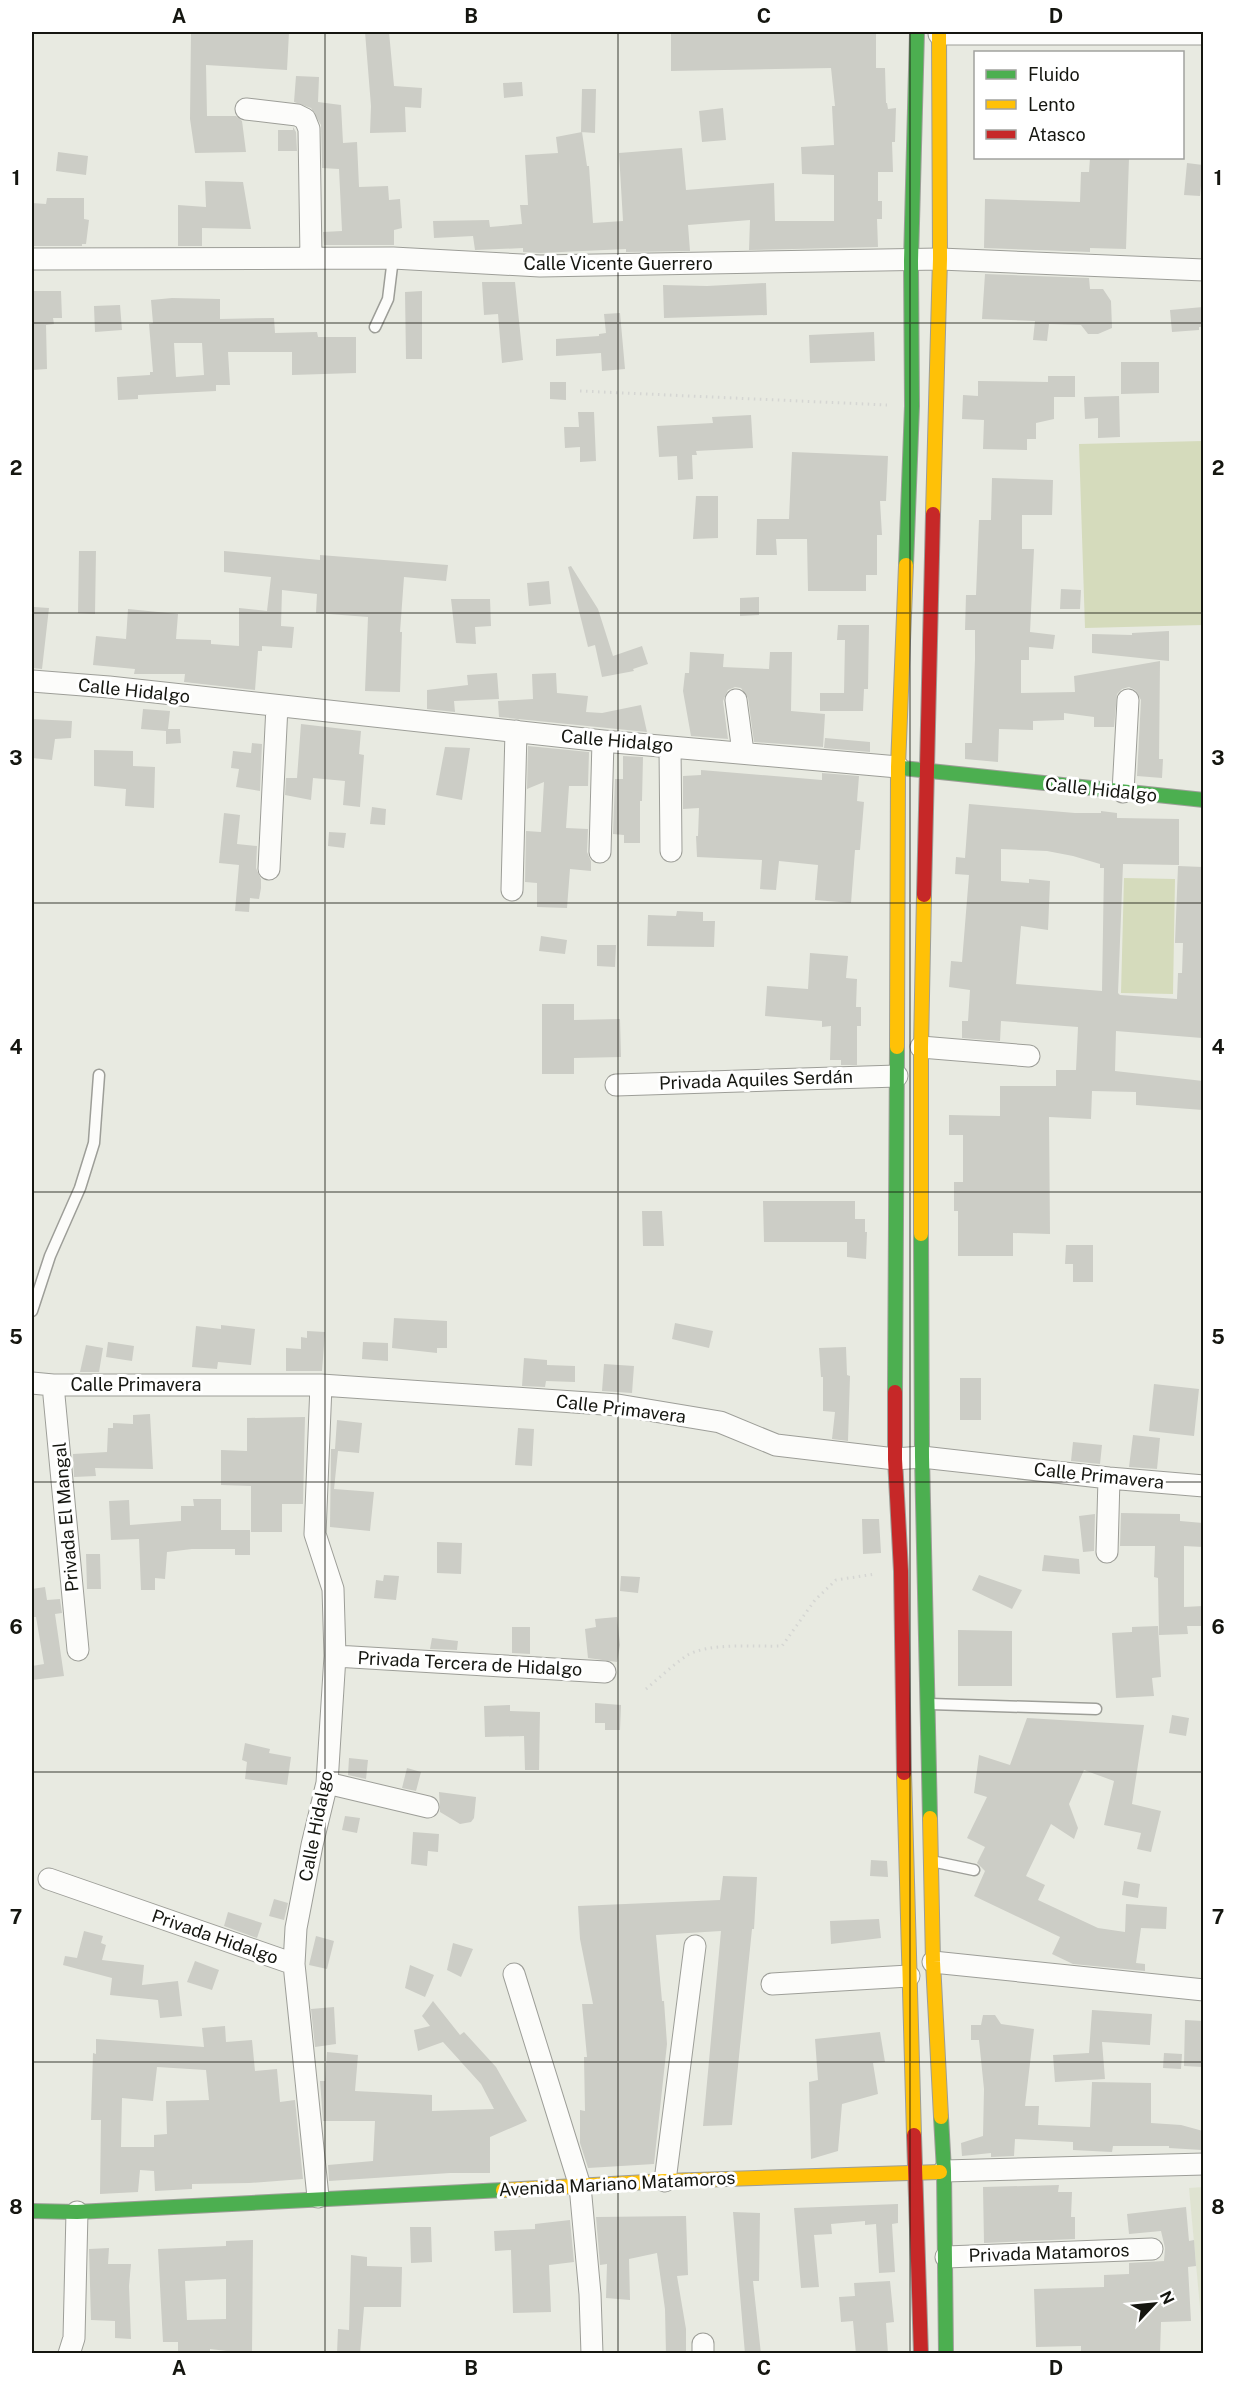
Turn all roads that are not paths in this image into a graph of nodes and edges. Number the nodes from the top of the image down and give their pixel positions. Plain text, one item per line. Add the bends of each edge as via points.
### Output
1 (917, 32) edge
2 (939, 33) edge
3 (1203, 34) edge
4 (246, 109) dead end
5 (311, 257) junction
6 (393, 258) junction
7 (32, 259) edge
8 (940, 259) junction
9 (911, 261) junction
10 (1203, 270) edge
11 (375, 327) dead end
12 (32, 681) edge
13 (736, 700) dead end
14 (1128, 700) dead end
15 (277, 706) junction
16 (516, 731) junction
17 (603, 741) junction
18 (670, 747) junction
19 (743, 753) junction
20 (898, 767) junction
21 (926, 772) junction
22 (1124, 792) junction
23 (1203, 801) edge
24 (671, 850) dead end
25 (600, 852) dead end
26 (269, 869) dead end
27 (512, 890) dead end
28 (896, 983) junction
29 (923, 986) junction
30 (921, 1047) junction
31 (1029, 1056) dead end
32 (99, 1075) dead end
33 (897, 1076) junction
34 (616, 1085) dead end
35 (32, 1311) edge
36 (32, 1383) edge
37 (321, 1384) junction
38 (53, 1385) junction
39 (922, 1457) junction
40 (895, 1459) junction
41 (1109, 1478) junction
42 (1203, 1486) edge
43 (1107, 1552) dead end
44 (78, 1650) dead end
45 (335, 1656) junction
46 (605, 1672) dead end
47 (916, 1705) junction
48 (1096, 1708) dead end
49 (327, 1783) junction
50 (428, 1807) dead end
51 (919, 1861) junction
52 (974, 1870) dead end
53 (49, 1879) dead end
54 (695, 1946) dead end
55 (933, 1962) junction
56 (294, 1964) junction
57 (514, 1974) dead end
58 (909, 1976) junction
59 (772, 1984) dead end
60 (1203, 1990) edge
61 (1203, 2164) edge
62 (914, 2172) junction
63 (944, 2172) junction
64 (665, 2181) junction
65 (580, 2186) junction
66 (318, 2198) junction
67 (32, 2211) edge
68 (77, 2212) junction
69 (1152, 2249) dead end
70 (945, 2256) junction
71 (69, 2354) edge
72 (592, 2354) edge
73 (921, 2354) edge
74 (946, 2354) edge

1 - 9 main road
2 - 3 street
2 - 8 main road
4 - 5 street via 305,118 309,129
5 - 6 street, Calle Vicente Guerrero
5 - 7 street, Calle Vicente Guerrero
6 - 9 street, Calle Vicente Guerrero via 540,266
6 - 11 lane via 388,299
8 - 9 street, Calle Vicente Guerrero
8 - 10 street, Calle Vicente Guerrero
8 - 21 main road
9 - 20 main road via 912,406
12 - 15 street, Calle Hidalgo
13 - 19 street
14 - 22 street
15 - 16 street, Calle Hidalgo
15 - 26 street
16 - 17 street, Calle Hidalgo
16 - 27 street
17 - 18 street, Calle Hidalgo
17 - 25 street
18 - 19 street, Calle Hidalgo
18 - 24 street
19 - 20 street, Calle Hidalgo
20 - 21 main road, Calle Hidalgo
20 - 28 main road
21 - 22 main road, Calle Hidalgo
21 - 29 main road
22 - 23 main road, Calle Hidalgo
28 - 29 street
28 - 33 main road
29 - 30 main road
30 - 31 street
30 - 39 main road
32 - 35 lane via 94,1143
33 - 34 street, Privada Aquiles Serdán
33 - 40 main road
36 - 38 street, Calle Primavera
37 - 38 street, Calle Primavera
37 - 40 street, Calle Primavera via 618,1406 720,1422 776,1445
37 - 45 street, Calle Hidalgo via 315,1534 333,1589
38 - 44 street, Privada El Mangal
39 - 40 street, Calle Primavera
39 - 41 street, Calle Primavera
39 - 47 main road
40 - 47 main road via 901,1570
41 - 42 street, Calle Primavera
41 - 43 street
45 - 46 street, Privada Tercera de Hidalgo
45 - 49 street, Calle Hidalgo
47 - 48 lane
47 - 51 main road
47 - 51 main road
49 - 50 street
49 - 56 street, Calle Hidalgo via 296,1928
51 - 52 lane
51 - 55 main road
51 - 58 main road
53 - 56 street, Privada Hidalgo
54 - 64 street
55 - 60 street
55 - 63 main road
56 - 66 street, Calle Hidalgo
57 - 65 street
58 - 59 street
58 - 62 main road
61 - 63 street, Avenida Mariano Matamoros
62 - 63 main road, Avenida Mariano Matamoros
62 - 64 main road, Avenida Mariano Matamoros
62 - 73 main road
63 - 70 main road
64 - 65 main road, Avenida Mariano Matamoros
65 - 66 main road, Avenida Mariano Matamoros
65 - 72 street
66 - 68 main road, Avenida Mariano Matamoros
67 - 68 main road, Avenida Mariano Matamoros
68 - 71 street via 74,2338
69 - 70 street, Privada Matamoros
70 - 74 main road

